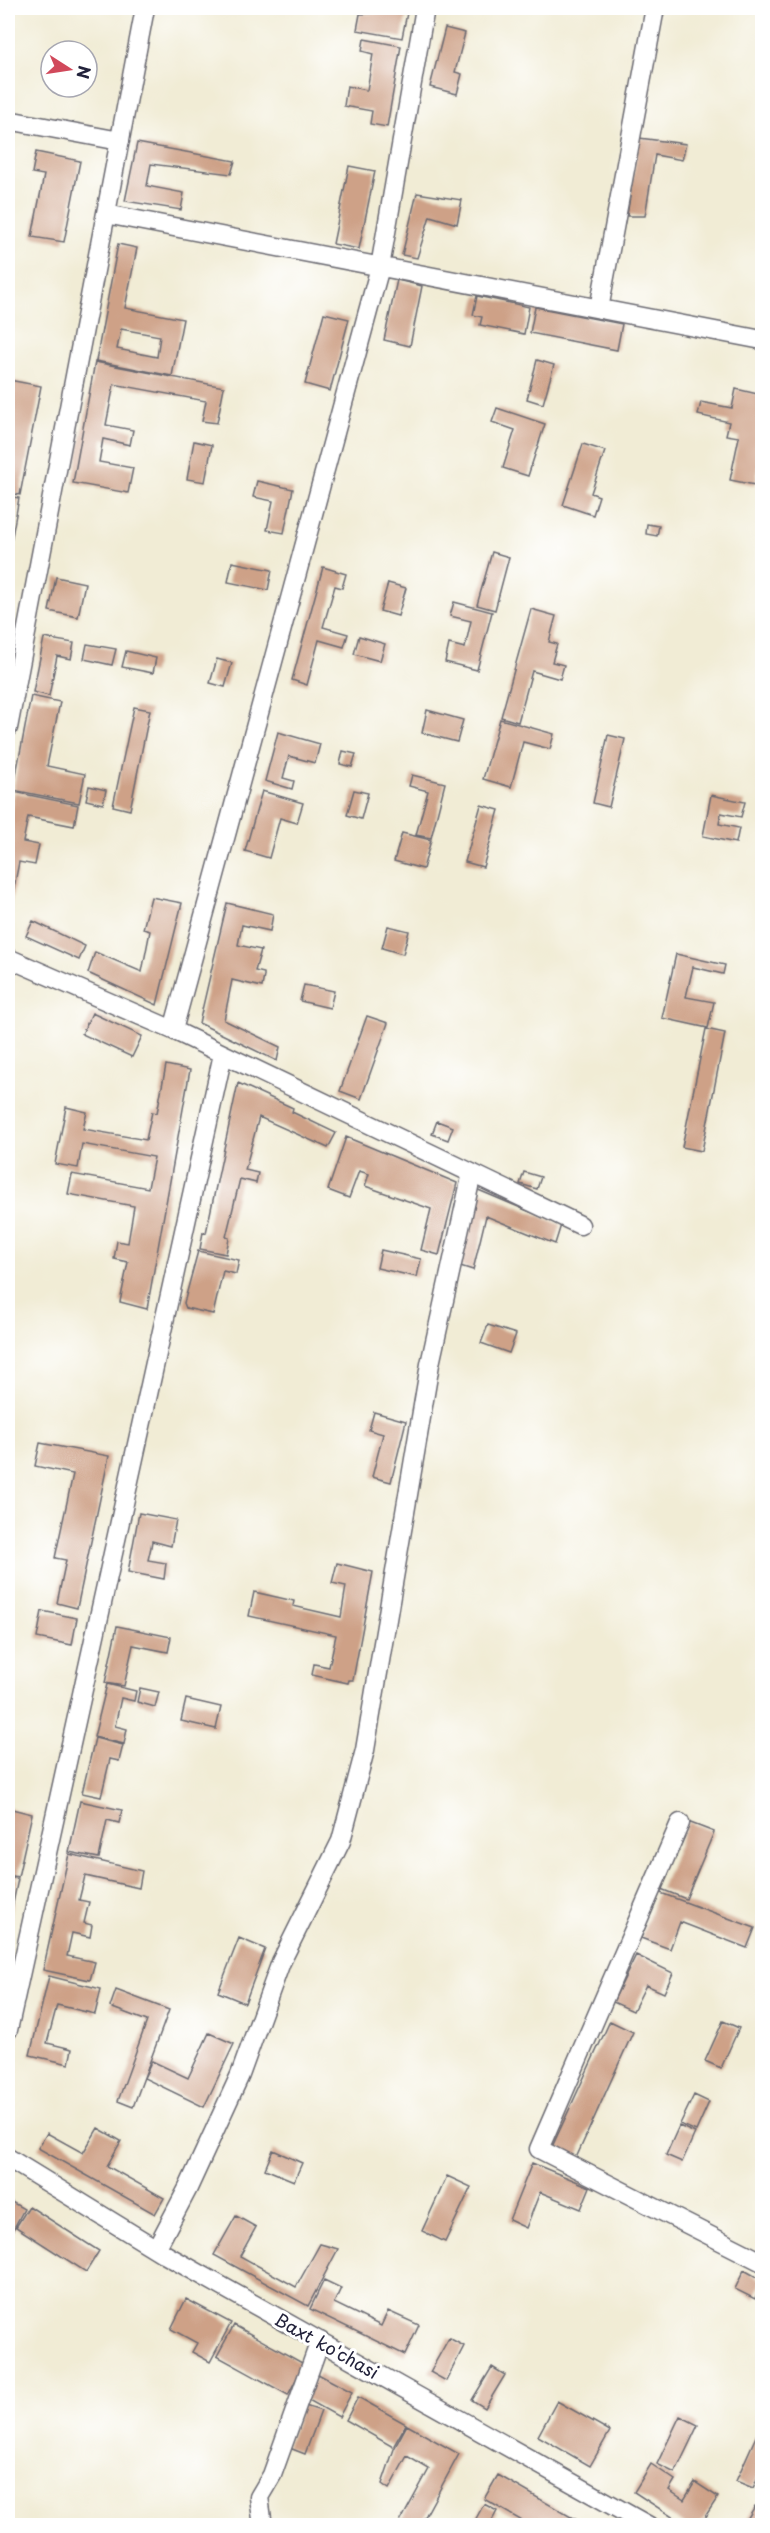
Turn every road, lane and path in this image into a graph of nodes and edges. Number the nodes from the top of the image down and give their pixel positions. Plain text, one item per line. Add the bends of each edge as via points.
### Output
1 (145, 8) edge
2 (425, 8) edge
3 (655, 8) edge
4 (8, 120) edge
5 (120, 141) junction
6 (106, 214) junction
7 (380, 267) junction
8 (599, 309) junction
9 (762, 340) edge
10 (8, 728) edge
11 (8, 958) edge
12 (173, 1030) junction
13 (223, 1054) junction
14 (472, 1173) junction
15 (580, 1225) dead end
16 (680, 1823) dead end
17 (8, 2030) edge
18 (8, 2158) edge
19 (156, 2249) junction
20 (762, 2262) edge
21 (320, 2340) junction
22 (263, 2526) edge
23 (649, 2526) edge

1 - 5 street
2 - 7 street
3 - 8 street
4 - 5 street
5 - 6 street
6 - 7 street
6 - 10 street
7 - 8 street
7 - 12 street
8 - 9 street
11 - 12 street
12 - 13 street
13 - 14 street
13 - 17 street
14 - 15 street
14 - 19 street via 430,1364 365,1750 341,1841 281,1962 240,2075
16 - 20 street via 539,2149
18 - 19 street, Baxt ko'chasi
19 - 21 street, Baxt ko'chasi
21 - 22 street via 272,2475 259,2497
21 - 23 street, Baxt ko'chasi

